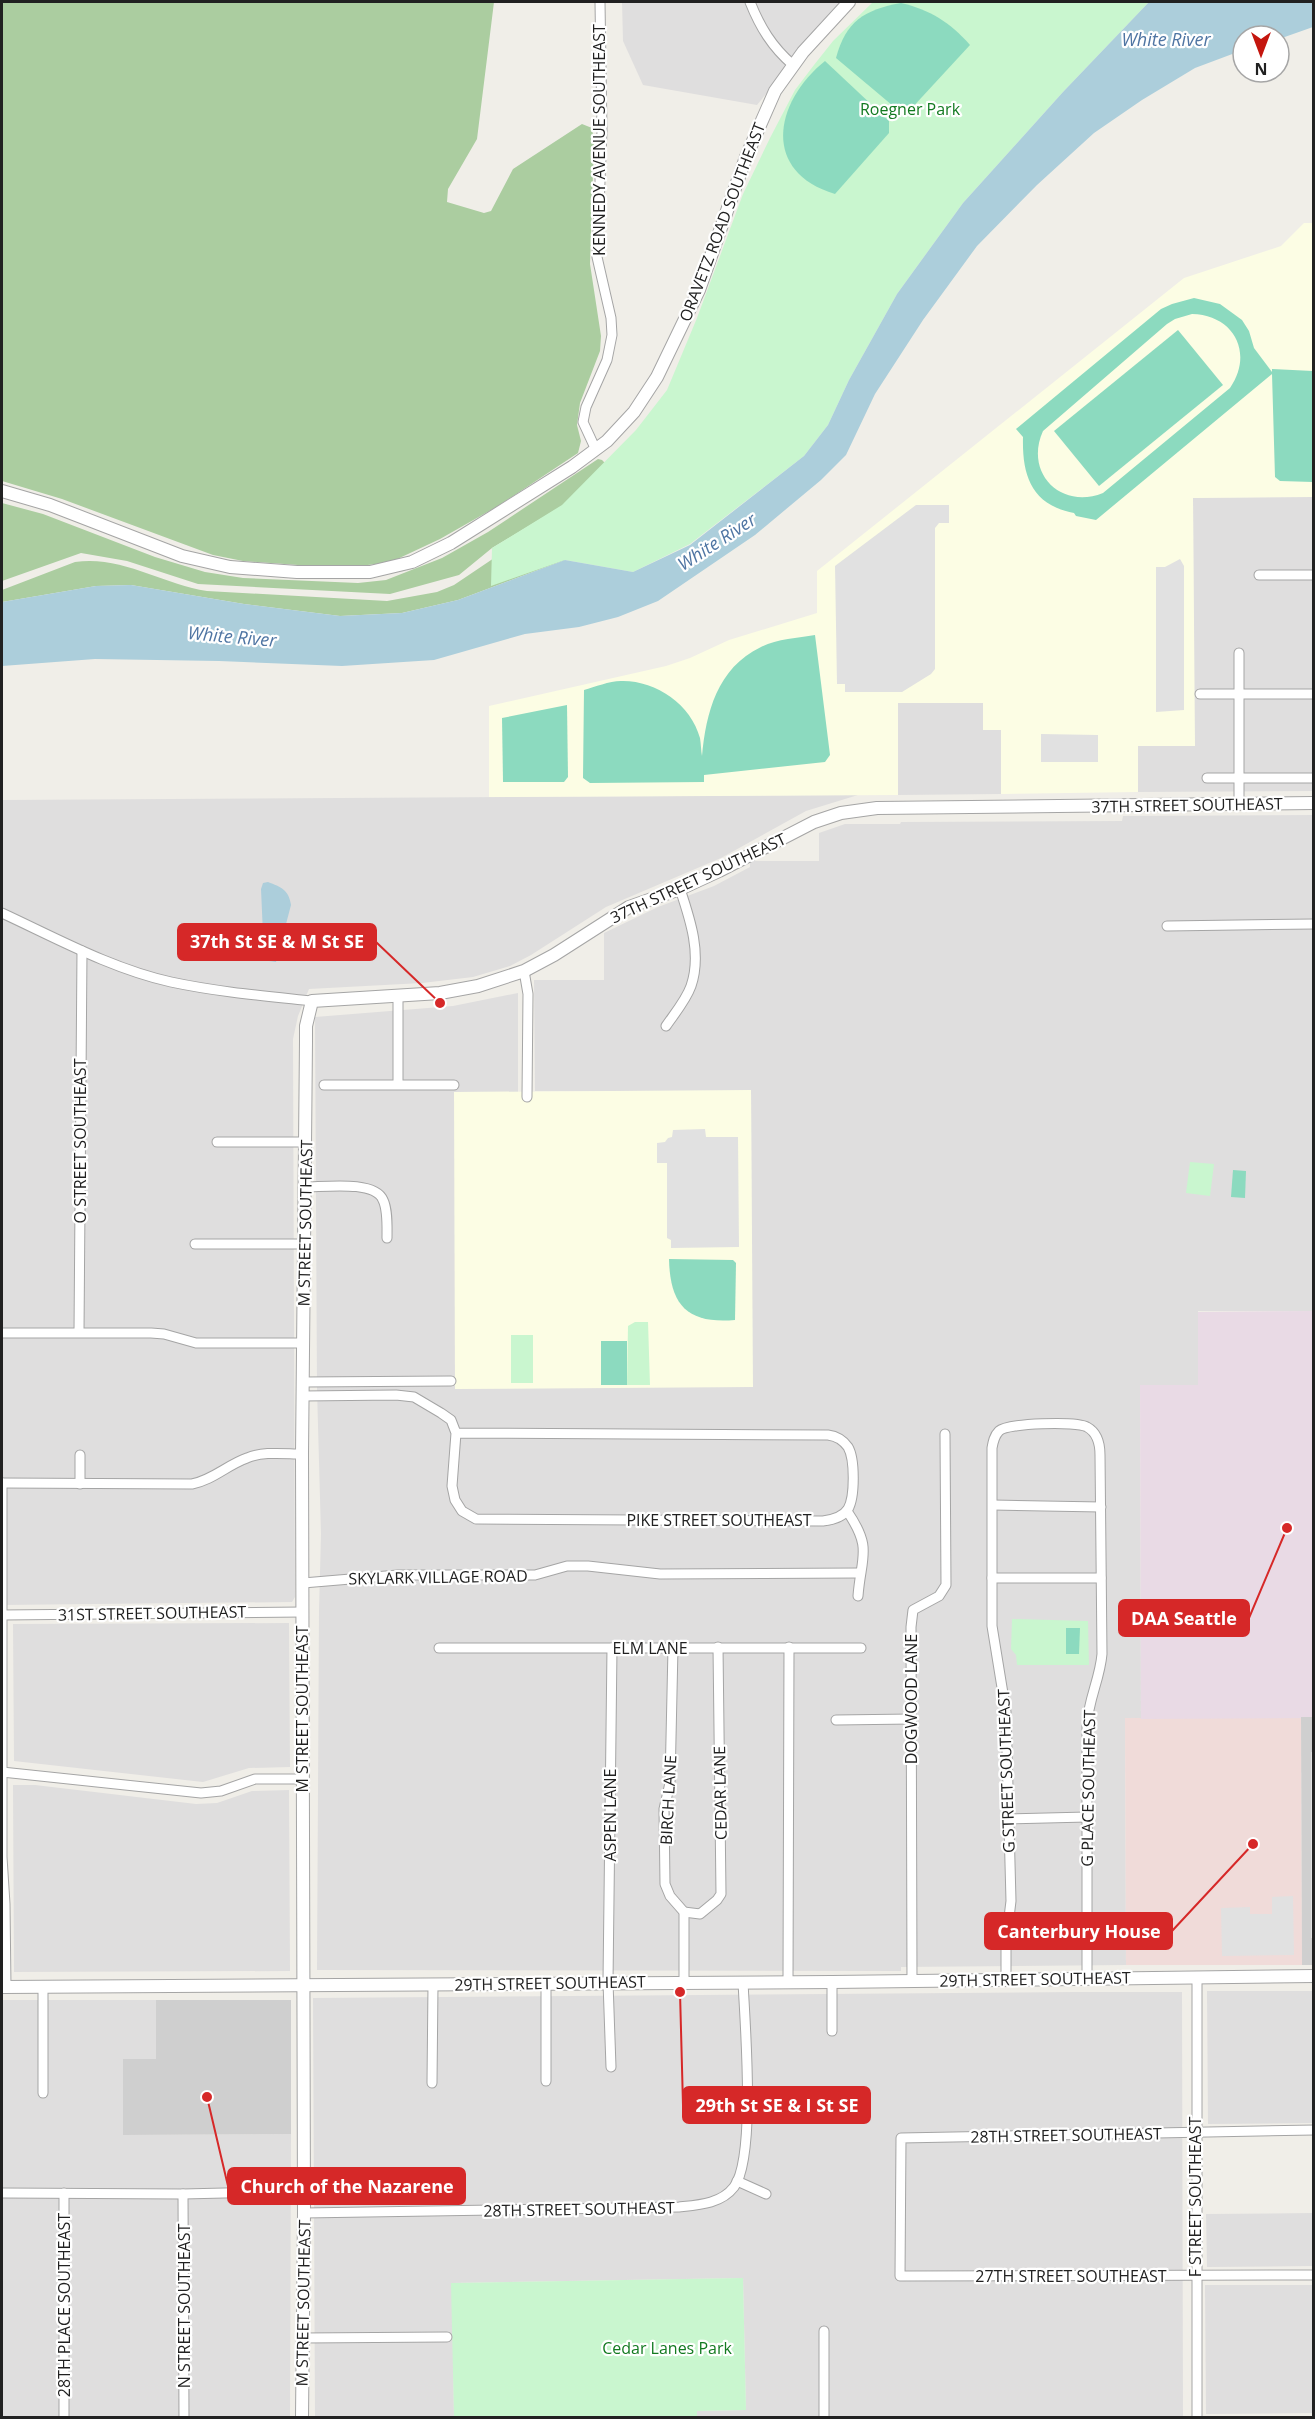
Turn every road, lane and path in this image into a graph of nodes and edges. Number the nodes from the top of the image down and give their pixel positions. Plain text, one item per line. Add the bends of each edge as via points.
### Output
1 (600, 2) edge
2 (750, 2) edge
3 (849, 2) edge
4 (793, 65) junction
5 (596, 450) junction
6 (2, 491) edge
7 (1259, 575) dead end
8 (1314, 575) edge
9 (1239, 653) dead end
10 (1200, 694) dead end
11 (1239, 694) junction
12 (1314, 694) edge
13 (1207, 778) dead end
14 (1239, 778) junction
15 (1314, 778) edge
16 (1314, 802) edge
17 (1239, 804) junction
18 (680, 889) junction
19 (2, 912) edge
20 (1314, 924) edge
21 (1167, 926) dead end
22 (82, 951) junction
23 (524, 971) junction
24 (398, 996) junction
25 (312, 1001) junction
26 (666, 1026) dead end
27 (398, 1084) junction
28 (324, 1085) dead end
29 (453, 1085) dead end
30 (527, 1096) dead end
31 (218, 1142) dead end
32 (306, 1142) junction
33 (306, 1187) junction
34 (387, 1238) dead end
35 (195, 1244) dead end
36 (304, 1244) junction
37 (79, 1332) junction
38 (2, 1333) edge
39 (303, 1343) junction
40 (451, 1381) dead end
41 (303, 1382) junction
42 (303, 1396) junction
43 (456, 1433) junction
44 (945, 1434) dead end
45 (302, 1454) junction
46 (80, 1455) dead end
47 (1100, 1455) joint
48 (2, 1484) edge
49 (80, 1484) junction
50 (993, 1505) junction
51 (1101, 1507) junction
52 (847, 1511) junction
53 (860, 1573) junction
54 (992, 1578) junction
55 (1101, 1578) junction
56 (303, 1583) junction
57 (858, 1596) dead end
58 (303, 1612) junction
59 (2, 1615) edge
60 (718, 1647) junction
61 (789, 1647) junction
62 (439, 1648) dead end
63 (612, 1648) junction
64 (673, 1648) junction
65 (861, 1648) dead end
66 (912, 1719) junction
67 (836, 1720) dead end
68 (2, 1772) edge
69 (302, 1779) junction
70 (1087, 1817) junction
71 (1008, 1819) junction
72 (684, 1912) junction
73 (1314, 1976) edge
74 (1197, 1977) junction
75 (1087, 1978) junction
76 (1006, 1980) junction
77 (912, 1981) junction
78 (608, 1982) junction
79 (684, 1982) junction
80 (744, 1982) junction
81 (788, 1982) junction
82 (832, 1982) junction
83 (546, 1983) junction
84 (433, 1985) junction
85 (303, 1986) junction
86 (4, 1987) edge
87 (43, 1987) junction
88 (832, 2031) dead end
89 (611, 2067) dead end
90 (546, 2080) dead end
91 (432, 2083) dead end
92 (43, 2093) dead end
93 (1314, 2130) edge
94 (1196, 2133) junction
95 (737, 2181) junction
96 (303, 2191) junction
97 (2, 2193) edge
98 (64, 2193) junction
99 (183, 2194) junction
100 (766, 2194) dead end
101 (304, 2213) junction
102 (1314, 2275) edge
103 (900, 2276) joint
104 (1195, 2277) junction
105 (824, 2331) dead end
106 (447, 2337) dead end
107 (303, 2338) junction
108 (64, 2418) edge
109 (184, 2418) edge
110 (302, 2418) edge
111 (824, 2418) edge
112 (1197, 2418) edge

1 - 5 street, KENNEDY AVENUE SOUTHEAST via 602,130 597,257 612,334 607,360 583,422
2 - 4 street via 764,34
3 - 4 street, ORAVETZ ROAD SOUTHEAST
4 - 5 street, ORAVETZ ROAD SOUTHEAST via 763,118 730,198 699,290 657,377 634,412
5 - 6 street, ORAVETZ ROAD SOUTHEAST via 451,543 412,562 370,573 276,571 210,563
7 - 8 street
9 - 11 street
10 - 11 street
11 - 12 street
11 - 14 street
13 - 14 street
14 - 15 street
14 - 17 street
16 - 17 street, 37TH STREET SOUTHEAST
17 - 18 street, 37TH STREET SOUTHEAST via 877,808 841,813 814,822
18 - 23 street, 37TH STREET SOUTHEAST via 629,907
18 - 26 street via 694,939 694,973 685,999
19 - 22 street, 37TH STREET SOUTHEAST
20 - 21 street
22 - 25 street, 37TH STREET SOUTHEAST via 170,982
22 - 37 street, O STREET SOUTHEAST
23 - 24 street, 37TH STREET SOUTHEAST via 460,990
23 - 30 street via 528,994
24 - 25 street, 37TH STREET SOUTHEAST
24 - 27 street
25 - 32 street, M STREET SOUTHEAST via 306,1026
27 - 28 street
27 - 29 street
31 - 32 street
32 - 33 street, M STREET SOUTHEAST
33 - 34 street via 366,1187 378,1193 385,1206
33 - 36 street, M STREET SOUTHEAST
35 - 36 street
36 - 39 street, M STREET SOUTHEAST
37 - 38 street
37 - 39 street via 164,1334 196,1343
39 - 41 street, M STREET SOUTHEAST
40 - 41 street
41 - 42 street, M STREET SOUTHEAST
42 - 43 street via 414,1397 451,1420
42 - 45 street, M STREET SOUTHEAST
43 - 52 street via 828,1434 842,1441 851,1456 853,1490
43 - 52 street, PIKE STREET SOUTHEAST via 453,1493 462,1511 476,1519 822,1521
44 - 66 street, DOGWOOD LANE via 946,1585 939,1596 918,1606 912,1615
45 - 49 street via 248,1457 192,1484
45 - 56 street, M STREET SOUTHEAST
46 - 49 street
47 - 50 street, G STREET SOUTHEAST via 1096,1435 1085,1426 1074,1423 1006,1427 996,1435 992,1454
47 - 51 street, G PLACE SOUTHEAST
48 - 49 street
48 - 59 street
50 - 51 street
50 - 54 street, G STREET SOUTHEAST
51 - 55 street, G PLACE SOUTHEAST
52 - 53 street via 864,1544
53 - 56 street, SKYLARK VILLAGE ROAD via 660,1574 567,1566 535,1575 398,1575
53 - 57 street
54 - 55 street
54 - 71 street, G STREET SOUTHEAST via 993,1642 1005,1694
55 - 70 street, G PLACE SOUTHEAST via 1101,1662 1087,1715
56 - 58 street, M STREET SOUTHEAST
58 - 59 street, 31ST STREET SOUTHEAST
58 - 69 street, M STREET SOUTHEAST
59 - 68 street
60 - 61 street, ELM LANE
60 - 64 street, ELM LANE
60 - 72 street, CEDAR LANE via 721,1894 700,1914
61 - 65 street, ELM LANE
61 - 81 street
62 - 63 street, ELM LANE
63 - 64 street, ELM LANE
63 - 78 street, ASPEN LANE
64 - 72 street, BIRCH LANE via 670,1784 664,1809 665,1884
66 - 67 street
66 - 77 street, DOGWOOD LANE
68 - 69 street via 201,1793 221,1791 255,1779
68 - 86 street
69 - 85 street, M STREET SOUTHEAST
70 - 71 street
70 - 75 street, G PLACE SOUTHEAST
71 - 76 street, G STREET SOUTHEAST via 1011,1901
72 - 79 street
73 - 74 street, 29TH STREET SOUTHEAST
74 - 75 street, 29TH STREET SOUTHEAST
74 - 94 street, F STREET SOUTHEAST
75 - 76 street, 29TH STREET SOUTHEAST
76 - 77 street, 29TH STREET SOUTHEAST
77 - 82 street, 29TH STREET SOUTHEAST
78 - 79 street, 29TH STREET SOUTHEAST
78 - 83 street, 29TH STREET SOUTHEAST
78 - 89 street, ASPEN LANE
79 - 80 street, 29TH STREET SOUTHEAST
80 - 81 street, 29TH STREET SOUTHEAST
80 - 95 street via 746,2127 744,2162
81 - 82 street, 29TH STREET SOUTHEAST
82 - 88 street
83 - 84 street, 29TH STREET SOUTHEAST
83 - 90 street
84 - 85 street, 29TH STREET SOUTHEAST
84 - 91 street
85 - 87 street, 29TH STREET SOUTHEAST
85 - 96 street, M STREET SOUTHEAST
86 - 87 street, 29TH STREET SOUTHEAST
87 - 92 street
93 - 94 street, 28TH STREET SOUTHEAST
94 - 103 street, 28TH STREET SOUTHEAST via 901,2138
94 - 104 street, F STREET SOUTHEAST
95 - 100 street
95 - 101 street, 28TH STREET SOUTHEAST via 728,2193 714,2201 679,2207
96 - 99 street
96 - 101 street, M STREET SOUTHEAST
97 - 98 street
98 - 99 street
98 - 108 street, 28TH PLACE SOUTHEAST
99 - 109 street, N STREET SOUTHEAST
101 - 107 street, M STREET SOUTHEAST
102 - 104 street, 27TH STREET SOUTHEAST
103 - 104 street, 27TH STREET SOUTHEAST
104 - 112 street, F STREET SOUTHEAST
105 - 111 street
106 - 107 street
107 - 110 street, M STREET SOUTHEAST

